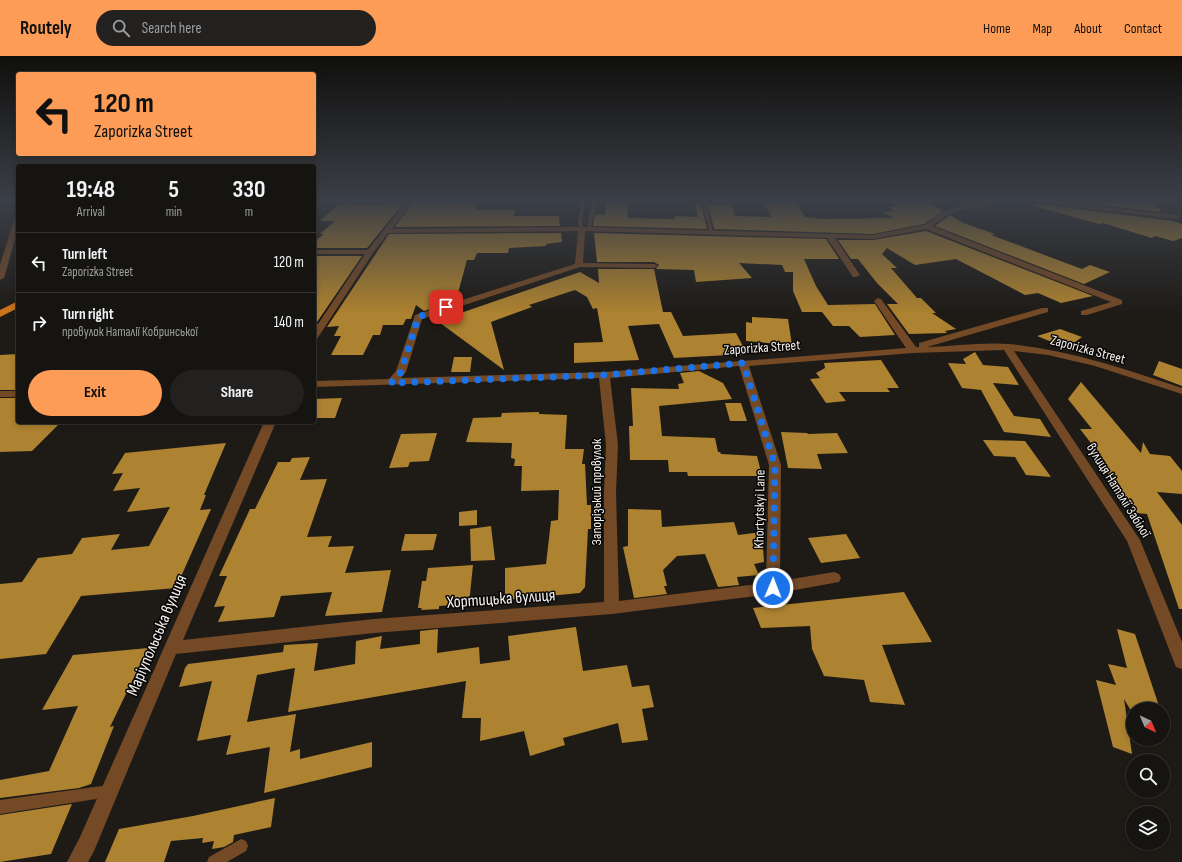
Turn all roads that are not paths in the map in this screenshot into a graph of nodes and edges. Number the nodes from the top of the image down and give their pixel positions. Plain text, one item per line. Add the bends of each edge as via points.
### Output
1 (12, 239) edge
2 (380, 239) edge
3 (584, 239) edge
4 (831, 239) edge
5 (957, 239) edge
6 (316, 252) edge
7 (370, 252) junction
8 (580, 265) junction
9 (654, 266) dead end
10 (856, 275) dead end
11 (0, 278) edge
12 (878, 301) dead end
13 (16, 305) edge
14 (1045, 310) dead end
15 (1084, 313) dead end
16 (0, 314) edge
17 (317, 326) edge
18 (1007, 347) junction
19 (913, 350) junction
20 (743, 363) junction
21 (604, 375) junction
22 (391, 383) junction
23 (316, 384) edge
24 (1182, 391) edge
25 (0, 394) edge
26 (16, 394) edge
27 (269, 424) edge
28 (834, 578) dead end
29 (773, 588) junction
30 (612, 608) junction
31 (171, 648) junction
32 (1182, 662) edge
33 (110, 791) junction
34 (0, 807) edge
35 (241, 846) dead end
36 (77, 862) edge
37 (214, 862) edge

1 - 11 street
2 - 7 street
3 - 8 street
4 - 10 street
5 - 15 street via 1119,302
6 - 7 street
7 - 17 street
8 - 9 street
8 - 22 street via 418,317 401,372
12 - 19 street
13 - 16 main road
14 - 19 street via 917,346
18 - 19 street, Zaporizka Street
18 - 24 street, Zaporizka Street via 1048,352 1098,364
18 - 32 street, вулиця Наталії Забілої via 1133,540
19 - 20 street, Zaporizka Street
20 - 21 street, Zaporizka Street
20 - 29 street, Khortytskyi Lane via 775,465
21 - 22 street, Zaporizka Street
21 - 30 street, Запорізький провулок via 612,445
22 - 23 street, Zaporizka Street
25 - 26 street
27 - 31 street, Маріупольська вулиця
28 - 29 street, Хортицька вулиця
29 - 30 street, Хортицька вулиця
30 - 31 street, Хортицька вулиця via 374,626
31 - 33 street, Маріупольська вулиця
33 - 34 lane
33 - 36 street, Маріупольська вулиця
35 - 37 lane

